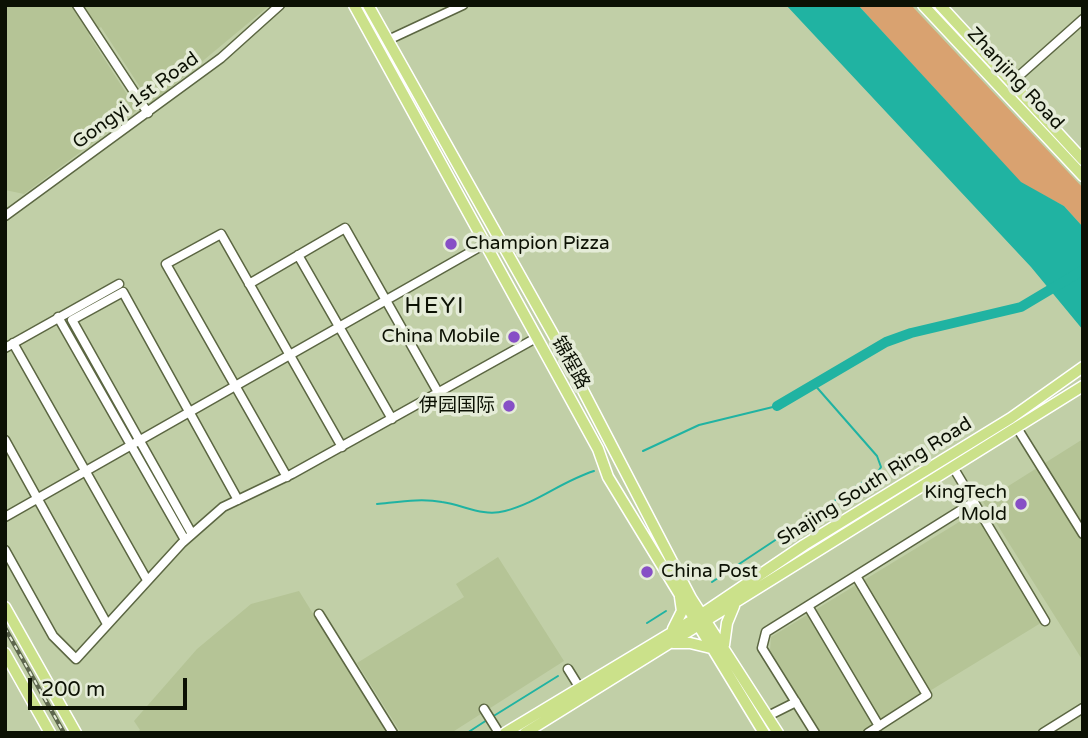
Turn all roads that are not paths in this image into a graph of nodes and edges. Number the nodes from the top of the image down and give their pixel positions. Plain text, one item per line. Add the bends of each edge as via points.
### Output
1 (78, 5) edge
2 (280, 5) edge
3 (354, 5) edge
4 (368, 5) edge
5 (463, 5) edge
6 (923, 5) edge
7 (940, 5) edge
8 (948, 11) edge
9 (1083, 19) edge
10 (388, 40) junction
11 (1011, 83) junction
12 (148, 113) junction
13 (1082, 157) edge
14 (1083, 176) edge
15 (7, 212) edge
16 (492, 228) junction
17 (481, 240) junction
18 (298, 255) junction
19 (119, 284) dead end
20 (249, 284) junction
21 (385, 299) junction
22 (58, 317) junction
23 (339, 325) junction
24 (536, 338) junction
25 (9, 345) edge
26 (289, 354) junction
27 (1082, 367) edge
28 (236, 386) junction
29 (1083, 386) edge
30 (439, 394) junction
31 (191, 411) junction
32 (393, 419) junction
33 (1014, 422) junction
34 (5, 440) edge
35 (135, 443) junction
36 (342, 447) junction
37 (950, 462) junction
38 (85, 471) junction
39 (287, 477) junction
40 (37, 498) junction
41 (238, 500) junction
42 (974, 502) junction
43 (5, 517) edge
44 (1083, 534) edge
45 (189, 537) junction
46 (5, 550) edge
47 (856, 576) junction
48 (147, 580) junction
49 (686, 597) junction
50 (718, 603) junction
51 (735, 604) junction
52 (808, 606) junction
53 (5, 607) edge
54 (319, 614) dead end
55 (702, 620) junction
56 (1045, 621) dead end
57 (107, 624) junction
58 (672, 637) junction
59 (720, 647) junction
60 (5, 653) edge
61 (568, 668) dead end
62 (582, 691) junction
63 (796, 702) junction
64 (1083, 708) edge
65 (484, 709) dead end
66 (769, 716) junction
67 (758, 721) junction
68 (879, 726) junction
69 (497, 729) edge
70 (50, 733) edge
71 (76, 733) edge
72 (393, 733) edge
73 (505, 733) edge
74 (526, 733) edge
75 (764, 733) edge
76 (778, 733) edge
77 (815, 733) edge
78 (868, 733) edge
79 (1042, 733) edge

1 - 12 street
2 - 12 street, Gongyi 1st Road via 221,58
3 - 17 main road, 锦程路
4 - 10 main road, 锦程路
5 - 10 street
6 - 14 main road, Zhanjing Road
7 - 8 main road, Zhanjing Road
8 - 11 main road, Zhanjing Road
9 - 11 street
10 - 16 main road, 锦程路
11 - 13 main road, Zhanjing Road
12 - 15 street, Gongyi 1st Road
16 - 17 main road
16 - 49 main road, 锦程路 via 563,352
17 - 21 street
17 - 24 main road, 锦程路
18 - 20 street
18 - 21 street via 345,228
18 - 23 street
19 - 22 street
20 - 26 street
20 - 28 street via 221,234 166,264
21 - 23 street
21 - 30 street
22 - 25 street
22 - 35 street
23 - 26 street
23 - 32 street
24 - 30 street
24 - 49 main road, 锦程路 via 598,449 608,477
25 - 38 street
26 - 28 street
26 - 36 street
27 - 33 main road, Shajing South Ring Road
28 - 31 street
28 - 39 street
29 - 33 main road, Shajing South Ring Road
30 - 32 street
31 - 35 street
31 - 35 street via 123,292 72,320
31 - 41 street
32 - 36 street
33 - 37 main road, Shajing South Ring Road
33 - 44 street
34 - 40 street
35 - 38 street
35 - 45 street
36 - 39 street
37 - 42 street
37 - 50 main road, Shajing South Ring Road
37 - 51 main road, Shajing South Ring Road
38 - 40 street
38 - 48 street
39 - 41 street
40 - 43 street
40 - 57 street
41 - 45 street
42 - 47 street
42 - 56 street
45 - 48 street
46 - 57 street via 54,636 76,659
47 - 52 street
47 - 68 street via 927,695
48 - 57 street
49 - 50 main road
49 - 55 main road, 锦程路
49 - 58 main road
50 - 55 main road, Shajing South Ring Road
51 - 55 main road, Shajing South Ring Road
51 - 59 main road
52 - 63 street via 766,632 762,649
52 - 68 street
53 - 71 main road
54 - 72 street
55 - 58 main road, Shajing South Ring Road
55 - 59 main road, 锦程路
58 - 59 main road
58 - 62 main road, Shajing South Ring Road
59 - 66 main road, 锦程路
59 - 67 main road, 锦程路
60 - 70 main road
61 - 62 street
62 - 73 main road, Shajing South Ring Road
62 - 74 main road, Shajing South Ring Road
63 - 66 street
63 - 77 street
64 - 79 street
65 - 69 street
66 - 67 street
66 - 76 main road, 锦程路
67 - 75 main road, 锦程路
68 - 78 street

